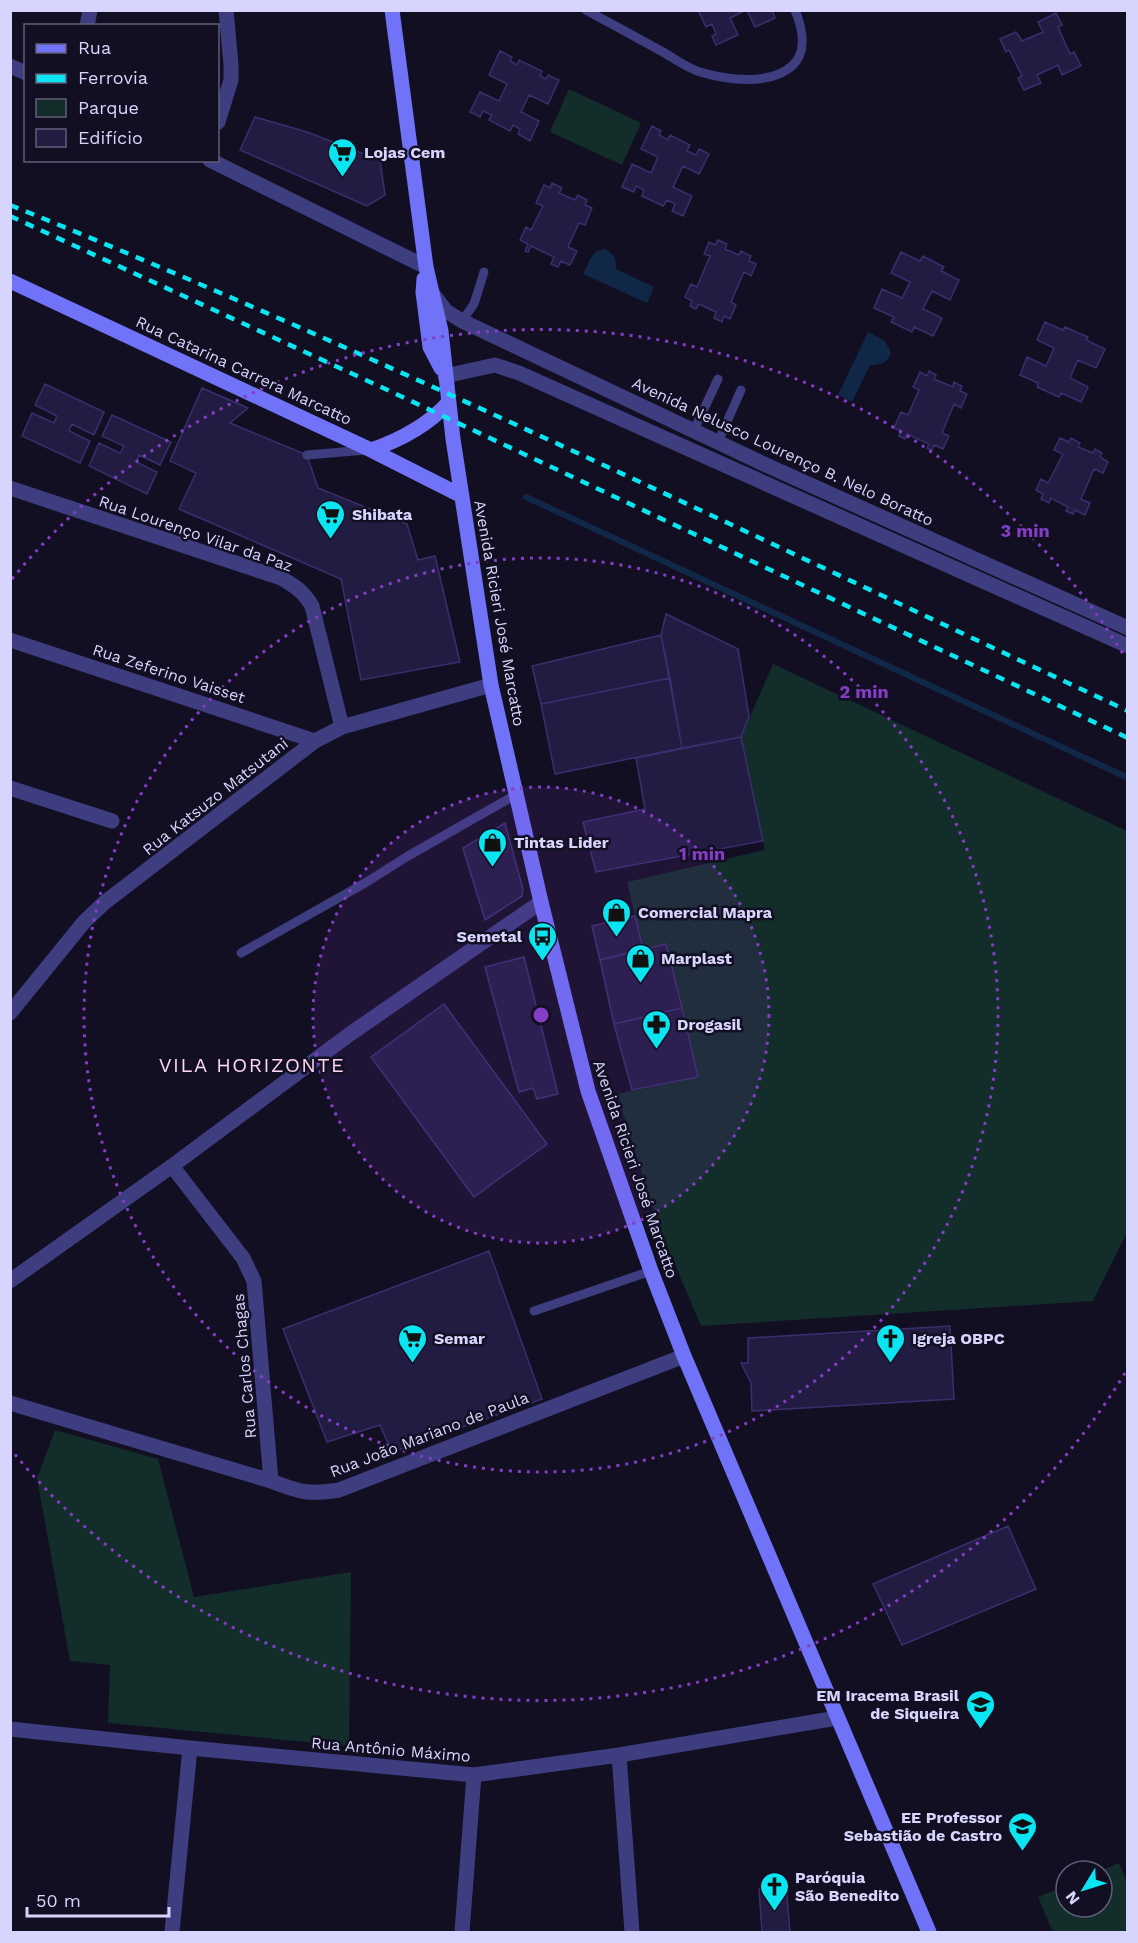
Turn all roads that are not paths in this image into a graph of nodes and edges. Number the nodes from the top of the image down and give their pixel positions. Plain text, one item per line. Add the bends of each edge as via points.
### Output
1 (226, 10) edge
2 (392, 10) edge
3 (586, 10) edge
4 (795, 10) edge
5 (10, 66) edge
6 (24, 72) edge
7 (219, 119) edge
8 (214, 162) edge
9 (426, 267) junction
10 (484, 272) dead end
11 (10, 281) edge
12 (432, 293) junction
13 (462, 321) junction
14 (445, 376) junction
15 (718, 379) dead end
16 (741, 390) dead end
17 (448, 403) junction
18 (694, 430) junction
19 (718, 442) junction
20 (371, 450) junction
21 (307, 455) dead end
22 (766, 465) junction
23 (759, 480) junction
24 (10, 488) edge
25 (462, 496) junction
26 (1128, 628) edge
27 (10, 640) edge
28 (1128, 646) edge
29 (491, 685) junction
30 (342, 727) junction
31 (315, 741) junction
32 (10, 788) edge
33 (517, 794) junction
34 (112, 821) dead end
35 (541, 902) junction
36 (241, 953) dead end
37 (10, 1013) edge
38 (172, 1166) junction
39 (651, 1271) junction
40 (10, 1281) edge
41 (534, 1311) dead end
42 (684, 1356) junction
43 (10, 1403) edge
44 (271, 1481) junction
45 (837, 1718) junction
46 (10, 1729) edge
47 (190, 1748) junction
48 (619, 1755) junction
49 (474, 1775) junction
50 (172, 1932) edge
51 (462, 1932) edge
52 (632, 1932) edge
53 (929, 1932) edge

1 - 7 street via 231,80
2 - 9 main road, Avenida Ricieri José Marcatto
3 - 4 lane via 698,71 742,79 784,73 796,63 802,52 801,24
5 - 6 street
8 - 9 street
9 - 12 main road, Avenida Ricieri José Marcatto
9 - 14 main road, Avenida Ricieri José Marcatto via 423,292 428,336
10 - 13 lane via 474,304
11 - 20 main road, Rua Catarina Carrera Marcatto
12 - 13 street, Avenida Nelusco Lourenço B. Nelo Boratto via 446,311
12 - 14 main road, Avenida Ricieri José Marcatto via 441,331
13 - 18 street, Avenida Nelusco Lourenço B. Nelo Boratto
14 - 17 main road, Avenida Ricieri José Marcatto
14 - 23 street, Avenida Nelusco Lourenço B. Nelo Boratto via 495,364
15 - 18 lane
16 - 19 lane
17 - 20 main road via 402,438
17 - 25 main road, Avenida Ricieri José Marcatto
18 - 19 street, Avenida Nelusco Lourenço B. Nelo Boratto
19 - 22 street, Avenida Nelusco Lourenço B. Nelo Boratto
20 - 21 lane
20 - 25 main road, Rua Catarina Carrera Marcatto
22 - 23 lane
22 - 26 street, Avenida Nelusco Lourenço B. Nelo Boratto
23 - 28 street, Avenida Nelusco Lourenço B. Nelo Boratto
24 - 30 street, Rua Lourenço Vilar da Paz via 296,586 312,606
25 - 29 main road, Avenida Ricieri José Marcatto
27 - 31 street, Rua Zeferino Vaisset
29 - 30 street, Rua Katsuzo Matsutani
29 - 33 main road, Avenida Ricieri José Marcatto
30 - 31 street, Rua Katsuzo Matsutani
31 - 37 street, Rua Katsuzo Matsutani via 104,903
32 - 34 street
33 - 35 main road, Avenida Ricieri José Marcatto
33 - 36 lane
35 - 38 street via 350,1034
35 - 39 main road, Avenida Ricieri José Marcatto via 588,1091
38 - 40 street
38 - 44 street, Rua Carlos Chagas via 243,1258 254,1281
39 - 41 lane
39 - 42 main road, Avenida Ricieri José Marcatto
42 - 44 street, Rua João Mariano de Paula via 339,1490 315,1494
42 - 45 main road, Avenida Ricieri José Marcatto
43 - 44 street, Rua João Mariano de Paula
45 - 48 street, Rua Antônio Máximo
45 - 53 main road, Avenida Ricieri José Marcatto
46 - 47 street, Rua Antônio Máximo
47 - 49 street, Rua Antônio Máximo
47 - 50 street
48 - 49 street, Rua Antônio Máximo
48 - 52 street
49 - 51 street

